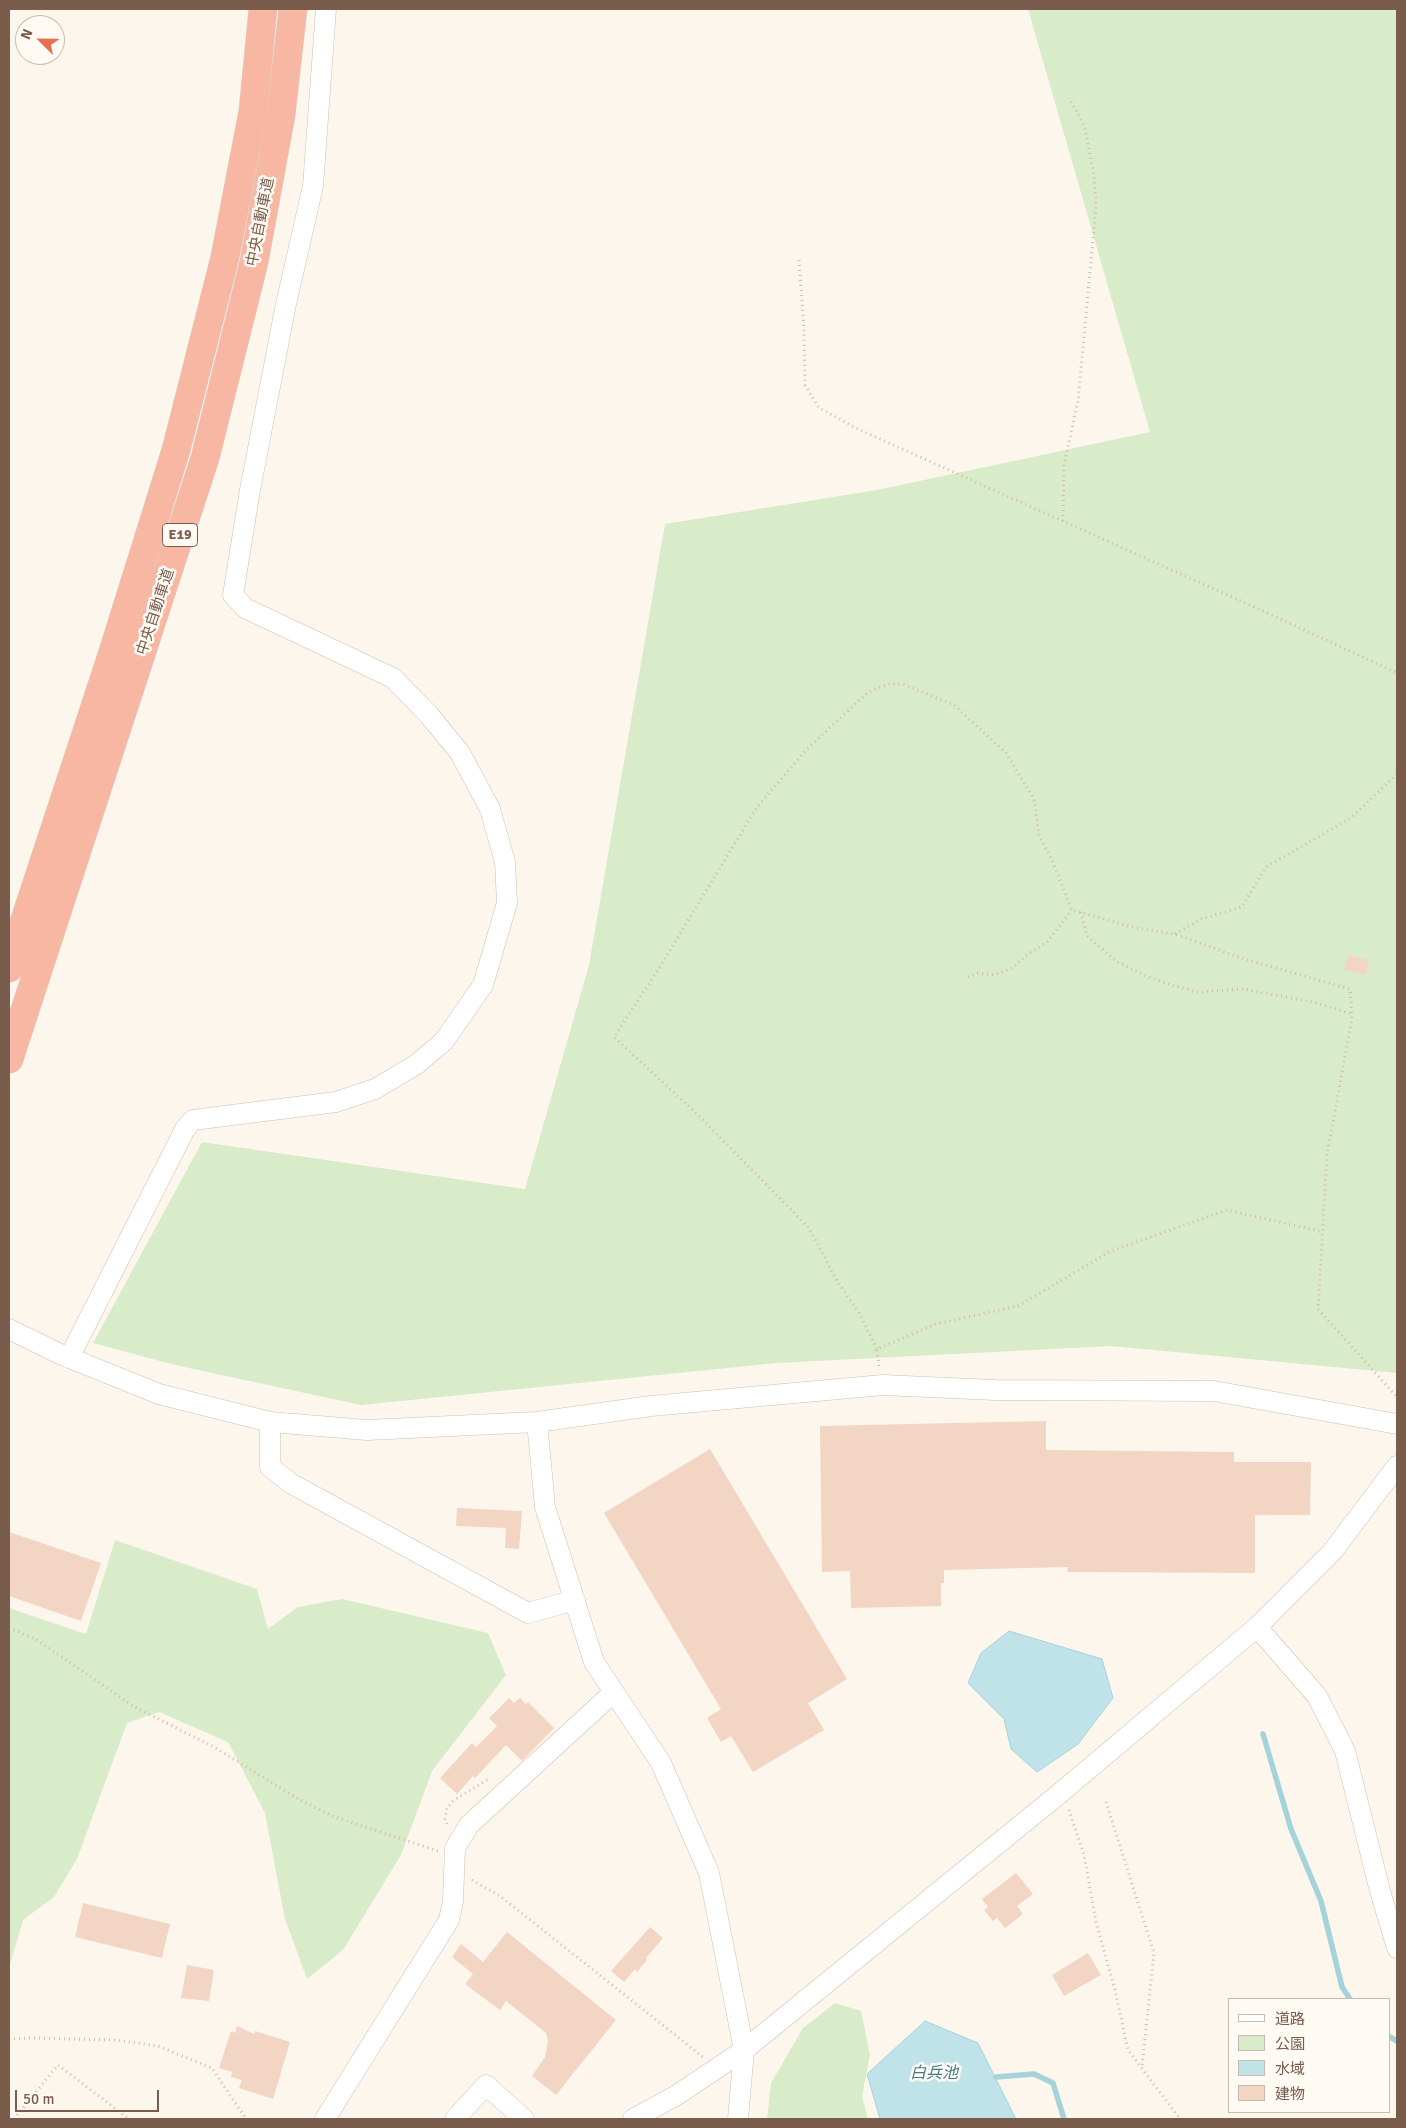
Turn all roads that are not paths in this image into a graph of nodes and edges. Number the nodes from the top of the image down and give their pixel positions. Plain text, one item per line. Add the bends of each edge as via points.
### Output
1 (263, 9) edge
2 (293, 9) edge
3 (326, 9) edge
4 (9, 968) edge
5 (9, 1059) edge
6 (9, 1329) edge
7 (69, 1358) junction
8 (270, 1422) junction
9 (537, 1422) junction
10 (1397, 1424) edge
11 (1397, 1466) edge
12 (575, 1600) junction
13 (1257, 1627) junction
14 (613, 1693) junction
15 (1397, 1948) edge
16 (744, 2050) junction
17 (325, 2119) edge
18 (455, 2119) edge
19 (524, 2119) edge
20 (633, 2119) edge
21 (738, 2119) edge

1 - 4 highway, 中央自動車道 / E19 via 253,111 224,257 176,450
2 - 5 highway, 中央自動車道 / E19 via 281,115 254,262 205,458
3 - 7 street via 313,186 286,304 233,595 244,608 393,678 429,715 460,754 490,809 505,862 506,903 483,985 444,1041 417,1064 375,1089 336,1102 193,1120
6 - 7 street
7 - 8 street via 159,1394
8 - 9 street via 367,1430
8 - 12 street via 270,1467 292,1484 528,1613
9 - 10 street via 651,1406 882,1385 995,1390 1214,1391
9 - 12 street via 545,1507
11 - 13 street via 1332,1552
12 - 14 street via 594,1662
13 - 15 street via 1317,1696 1345,1751
13 - 16 street via 1059,1794
14 - 16 street via 661,1763 709,1873
14 - 17 street via 469,1825 455,1848 453,1901 448,1920
16 - 20 street
16 - 21 street
18 - 19 street via 486,2085

